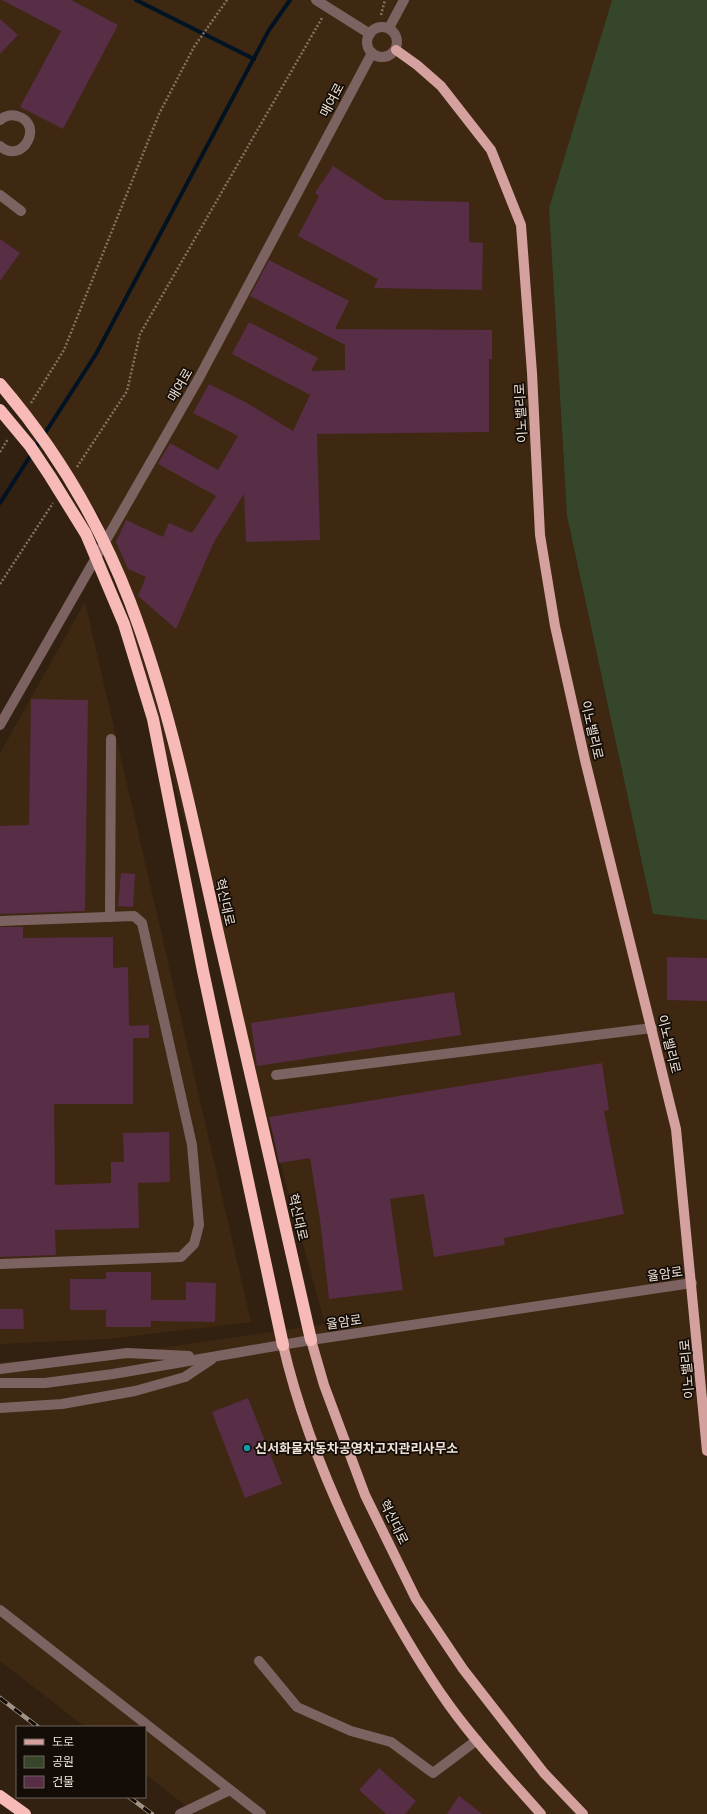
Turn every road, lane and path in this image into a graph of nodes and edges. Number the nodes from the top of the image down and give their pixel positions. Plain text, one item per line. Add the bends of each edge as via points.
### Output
1 (227, 0) edge
2 (316, 0) edge
3 (404, 0) edge
4 (325, 14) dead end
5 (389, 28) junction
6 (370, 34) junction
7 (396, 50) junction
8 (372, 53) junction
9 (0, 120) edge
10 (0, 146) edge
11 (0, 195) edge
12 (21, 211) dead end
13 (0, 384) edge
14 (28, 408) dead end
15 (0, 410) edge
16 (12, 433) dead end
17 (0, 452) edge
18 (75, 471) dead end
19 (57, 497) dead end
20 (0, 584) edge
21 (0, 725) edge
22 (111, 739) dead end
23 (110, 917) junction
24 (0, 921) edge
25 (652, 1028) junction
26 (276, 1075) dead end
27 (0, 1264) edge
28 (692, 1283) junction
29 (311, 1340) junction
30 (283, 1345) junction
31 (215, 1357) junction
32 (0, 1369) edge
33 (0, 1383) edge
34 (0, 1408) edge
35 (707, 1451) edge
36 (0, 1610) edge
37 (259, 1661) dead end
38 (477, 1740) junction
39 (230, 1790) junction
40 (0, 1796) edge
41 (24, 1814) edge
42 (180, 1814) edge
43 (261, 1814) edge
44 (541, 1814) edge
45 (583, 1814) edge

1 - 14 path via 194,47 159,114 64,350
2 - 6 street
3 - 5 street
4 - 18 path via 140,334 127,391
5 - 6 street via 379,27
5 - 7 street via 398,39
6 - 8 street via 367,42
7 - 8 street via 384,57
7 - 25 main road, 이노밸리로 via 441,86 491,150 521,224 540,535 552,611 585,760
8 - 21 street, 매여로 via 199,378
9 - 10 street via 9,116 21,117 26,121 30,132 28,143 19,150 7,150
11 - 12 street
13 - 29 highway, 혁신대로 via 17,404 78,496 115,568 142,638 180,767
15 - 30 highway via 30,446 86,534 124,624 153,719 203,971
16 - 17 path
19 - 20 path
22 - 23 street
23 - 24 street
23 - 27 street via 134,916 142,923 192,1145 199,1225 194,1244 181,1257
25 - 26 street
25 - 28 main road, 이노밸리로 via 676,1129
28 - 29 street, 율암로
28 - 35 main road, 이노밸리로
29 - 30 street, 율암로
29 - 45 main road, 혁신대로 via 324,1385 365,1495 416,1599 463,1669 544,1773
30 - 31 street, 율암로
30 - 38 main road via 293,1387 321,1465 354,1543 401,1631 449,1705
31 - 32 street via 127,1353
31 - 33 street, 율암로 via 52,1382
31 - 34 street via 185,1377 135,1391 62,1404
36 - 39 street
37 - 38 street via 297,1707 351,1731 391,1742 433,1773
38 - 44 main road
39 - 42 street
39 - 43 street
40 - 41 highway

